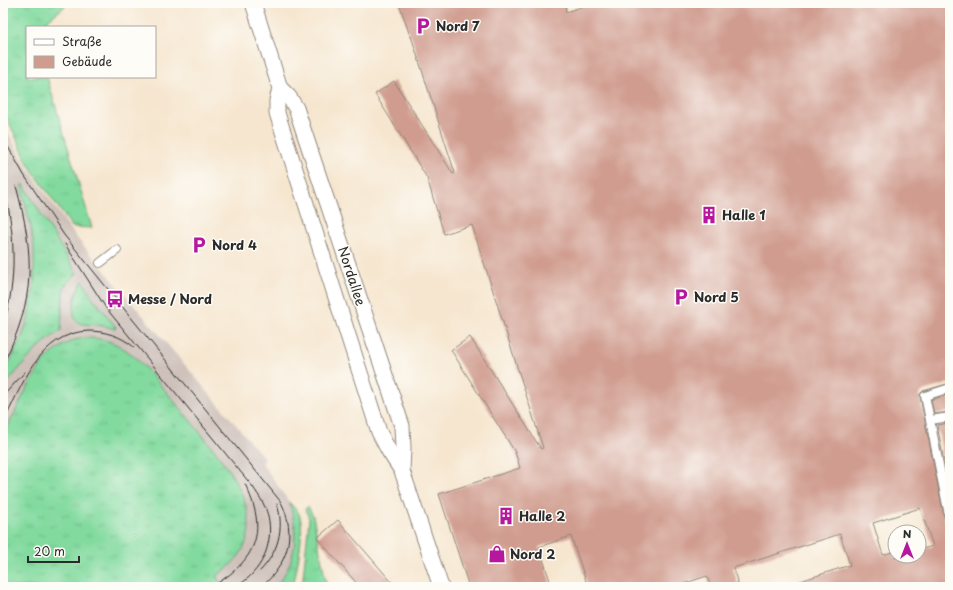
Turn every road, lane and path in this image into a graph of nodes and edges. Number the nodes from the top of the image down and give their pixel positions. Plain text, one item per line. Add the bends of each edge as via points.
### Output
1 (253, 3) edge
2 (280, 88) junction
3 (117, 250) dead end
4 (100, 263) dead end
5 (950, 388) edge
6 (950, 417) edge
7 (930, 420) junction
8 (402, 471) junction
9 (950, 520) edge
10 (441, 587) edge

1 - 2 street, Nordallee
2 - 8 street, Nordallee via 278,113 379,432
2 - 8 street, Nordallee via 296,108 402,426
3 - 4 lane
5 - 7 lane via 925,396
6 - 7 lane
7 - 9 lane
8 - 10 street, Nordallee

